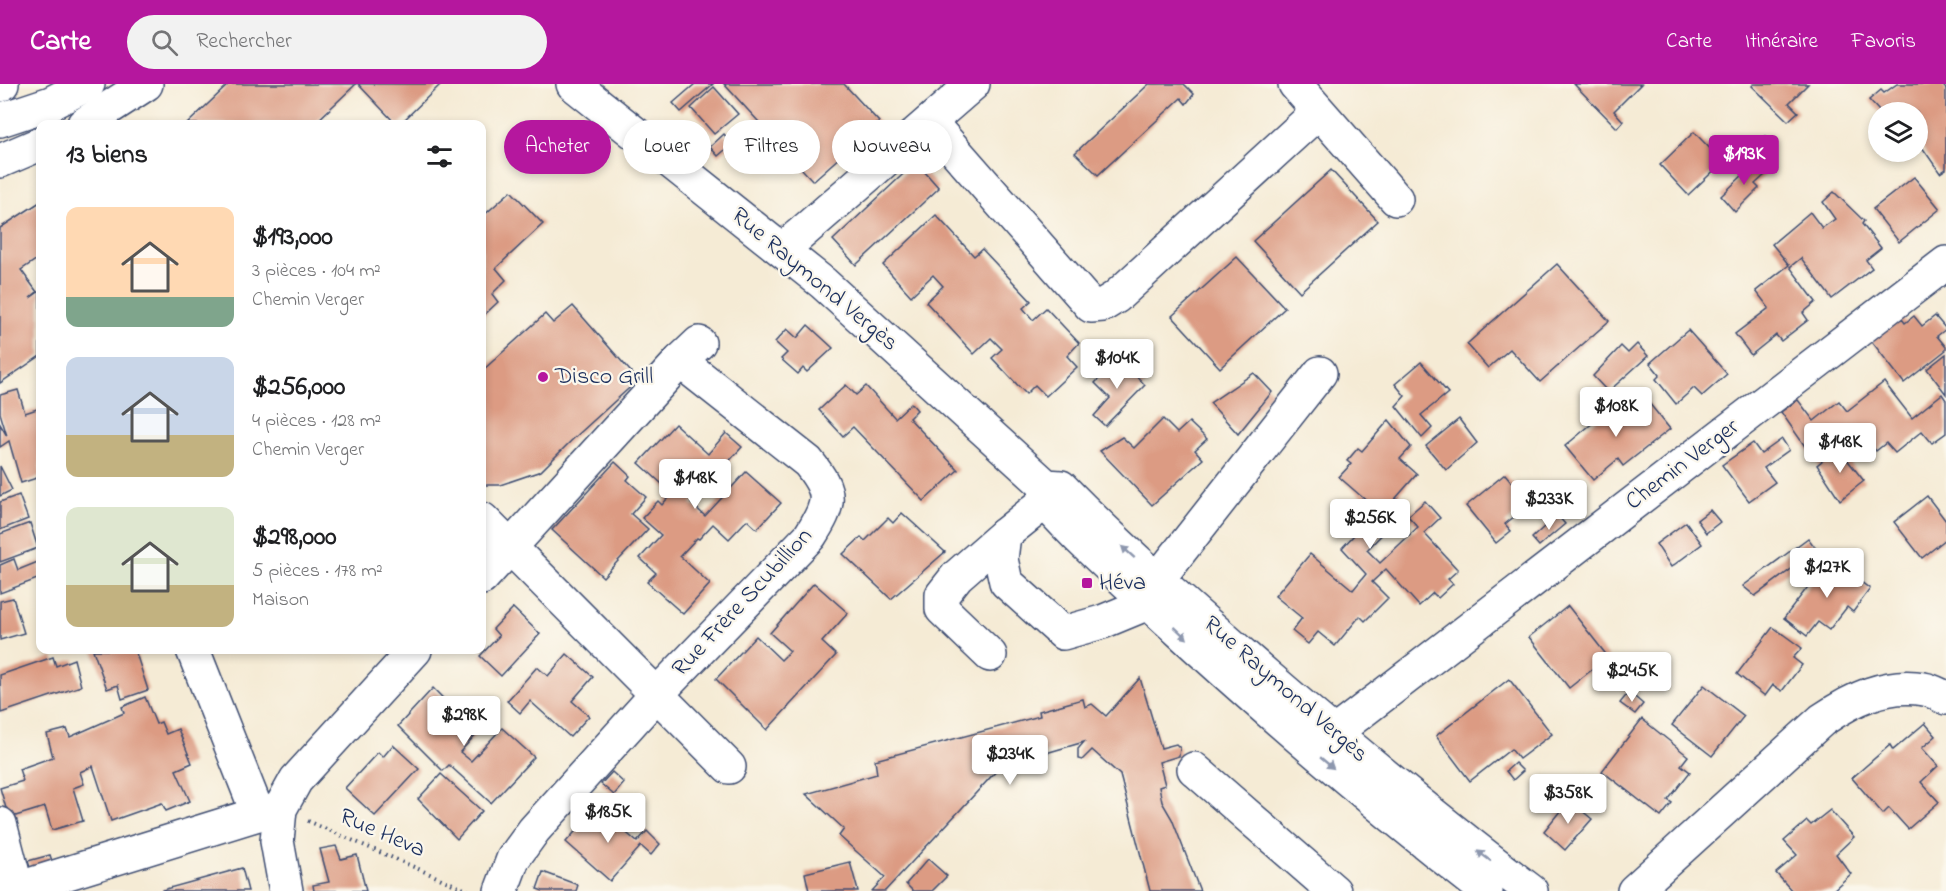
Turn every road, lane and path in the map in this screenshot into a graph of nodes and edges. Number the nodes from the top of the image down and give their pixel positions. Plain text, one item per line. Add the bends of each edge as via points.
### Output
1 (88, 84) edge
2 (146, 84) edge
3 (573, 84) edge
4 (973, 84) edge
5 (1294, 84) edge
6 (1318, 112) junction
7 (0, 120) edge
8 (90, 120) edge
9 (932, 120) edge
10 (36, 146) edge
11 (952, 147) edge
12 (0, 161) edge
13 (870, 174) edge
14 (1396, 199) dead end
15 (782, 250) junction
16 (1946, 263) edge
17 (1320, 373) dead end
18 (1046, 494) junction
19 (486, 523) edge
20 (1004, 535) junction
21 (510, 546) junction
22 (486, 573) edge
23 (1153, 591) junction
24 (195, 654) edge
25 (411, 654) edge
26 (990, 655) dead end
27 (657, 694) junction
28 (1946, 699) edge
29 (1334, 733) junction
30 (729, 766) dead end
31 (1194, 769) dead end
32 (269, 812) junction
33 (0, 824) edge
34 (14, 890) edge
35 (286, 891) edge
36 (469, 891) edge
37 (501, 891) edge
38 (1334, 891) edge
39 (1486, 891) edge
40 (1531, 891) edge
41 (1634, 891) edge

1 - 7 street via 51,103
2 - 8 street
3 - 15 street, Rue Raymond Vergès
4 - 9 street
5 - 6 street
6 - 11 street via 1103,305 1091,306
6 - 14 street
10 - 12 street
13 - 15 street
15 - 18 street, Rue Raymond Vergès via 907,358
16 - 29 street, Chemin Verger
17 - 23 street
18 - 20 street
18 - 23 street, Rue Raymond Vergès via 1061,486
19 - 21 street, Rue Frère Scubillion
20 - 23 street via 1001,559 1006,582 1063,633 1102,622
20 - 26 street via 957,576 942,595 942,609
21 - 22 street
21 - 27 street, Rue Frère Scubillion
21 - 27 street, Rue Frère Scubillion via 689,352 808,462 821,478 827,496 821,518 810,536
23 - 29 street, Rue Raymond Vergès
23 -> 39 street, Rue Raymond Vergès via 1299,739
24 - 32 street
25 - 32 street
27 - 30 street, Rue Frère Scubillion
27 - 37 street, Rue Frère Scubillion via 534,830 513,858
28 - 41 street via 1926,689 1902,688 1849,702 1822,720
40 -> 29 street, Rue Raymond Vergès
31 - 38 street
32 - 34 street
32 - 35 street
32 - 36 path, Rue Heva
33 - 34 street

